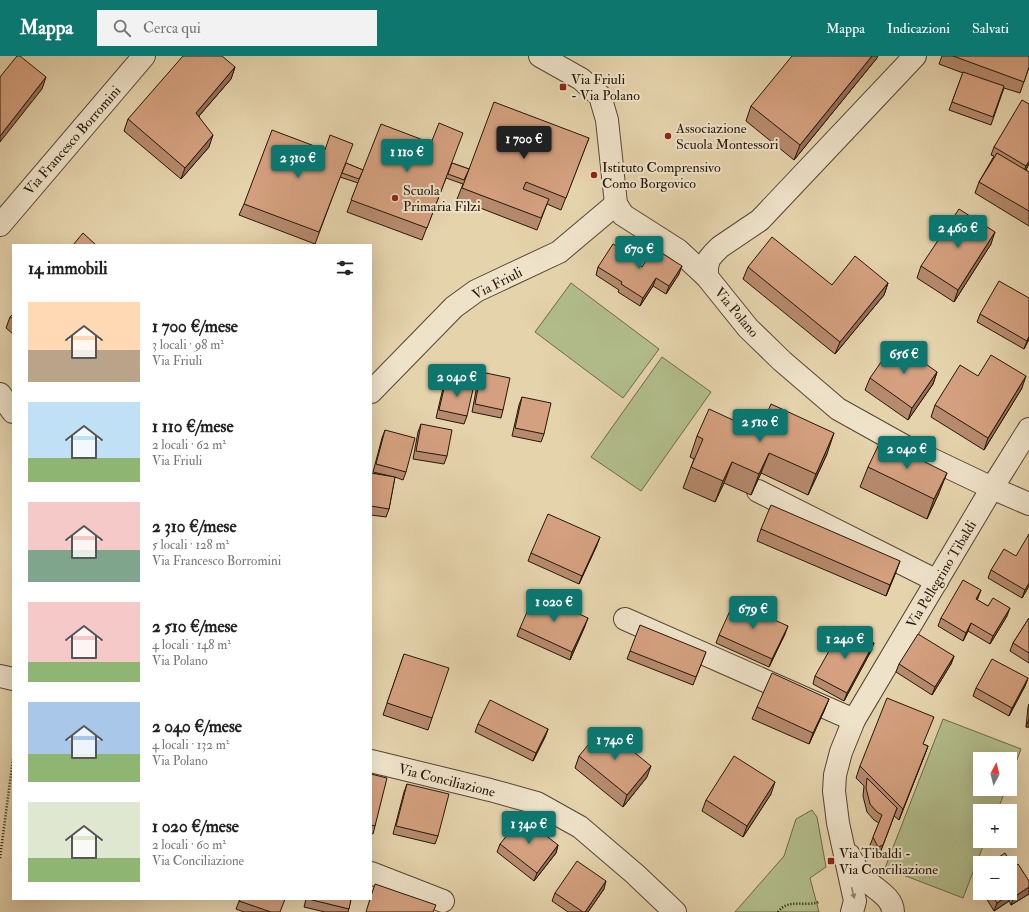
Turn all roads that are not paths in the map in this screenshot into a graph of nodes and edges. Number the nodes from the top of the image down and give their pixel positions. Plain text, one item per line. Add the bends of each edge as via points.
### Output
1 (144, 56) edge
2 (540, 56) edge
3 (909, 62) edge
4 (616, 204) junction
5 (0, 225) edge
6 (707, 277) junction
7 (372, 391) edge
8 (0, 394) edge
9 (12, 411) edge
10 (1029, 428) edge
11 (992, 488) junction
12 (758, 491) edge
13 (1029, 504) edge
14 (937, 580) junction
15 (626, 619) dead end
16 (0, 676) edge
17 (12, 679) edge
18 (854, 720) junction
19 (372, 761) edge
20 (843, 846) junction
21 (372, 873) edge
22 (442, 901) dead end
23 (895, 910) edge
24 (676, 912) edge
25 (852, 912) edge

1 - 5 street, Via Francesco Borromini
2 - 4 street via 581,79 600,96 607,120
3 - 6 street, Via Polano via 760,220 714,253 709,259
4 - 6 street via 624,215 678,250
4 - 7 street, Via Friuli via 559,252 476,291 454,307
6 - 11 street, Via Polano via 748,328 838,409 908,448
8 - 9 street
10 - 11 street, Via Pellegrino Tibaldi
11 - 13 street, Via Polano
11 - 14 street, Via Pellegrino Tibaldi
12 - 14 street
14 - 18 street, Via Pellegrino Tibaldi
15 - 18 street
16 - 17 street
18 - 20 street, Via Pellegrino Tibaldi via 835,775 834,790
19 - 24 street, Via Conciliazione via 537,803 580,828
20 - 23 street, Via Pellegrino Tibaldi via 862,876 888,899
20 -> 25 street, Via Pellegrino Tibaldi via 855,901
21 - 22 street

